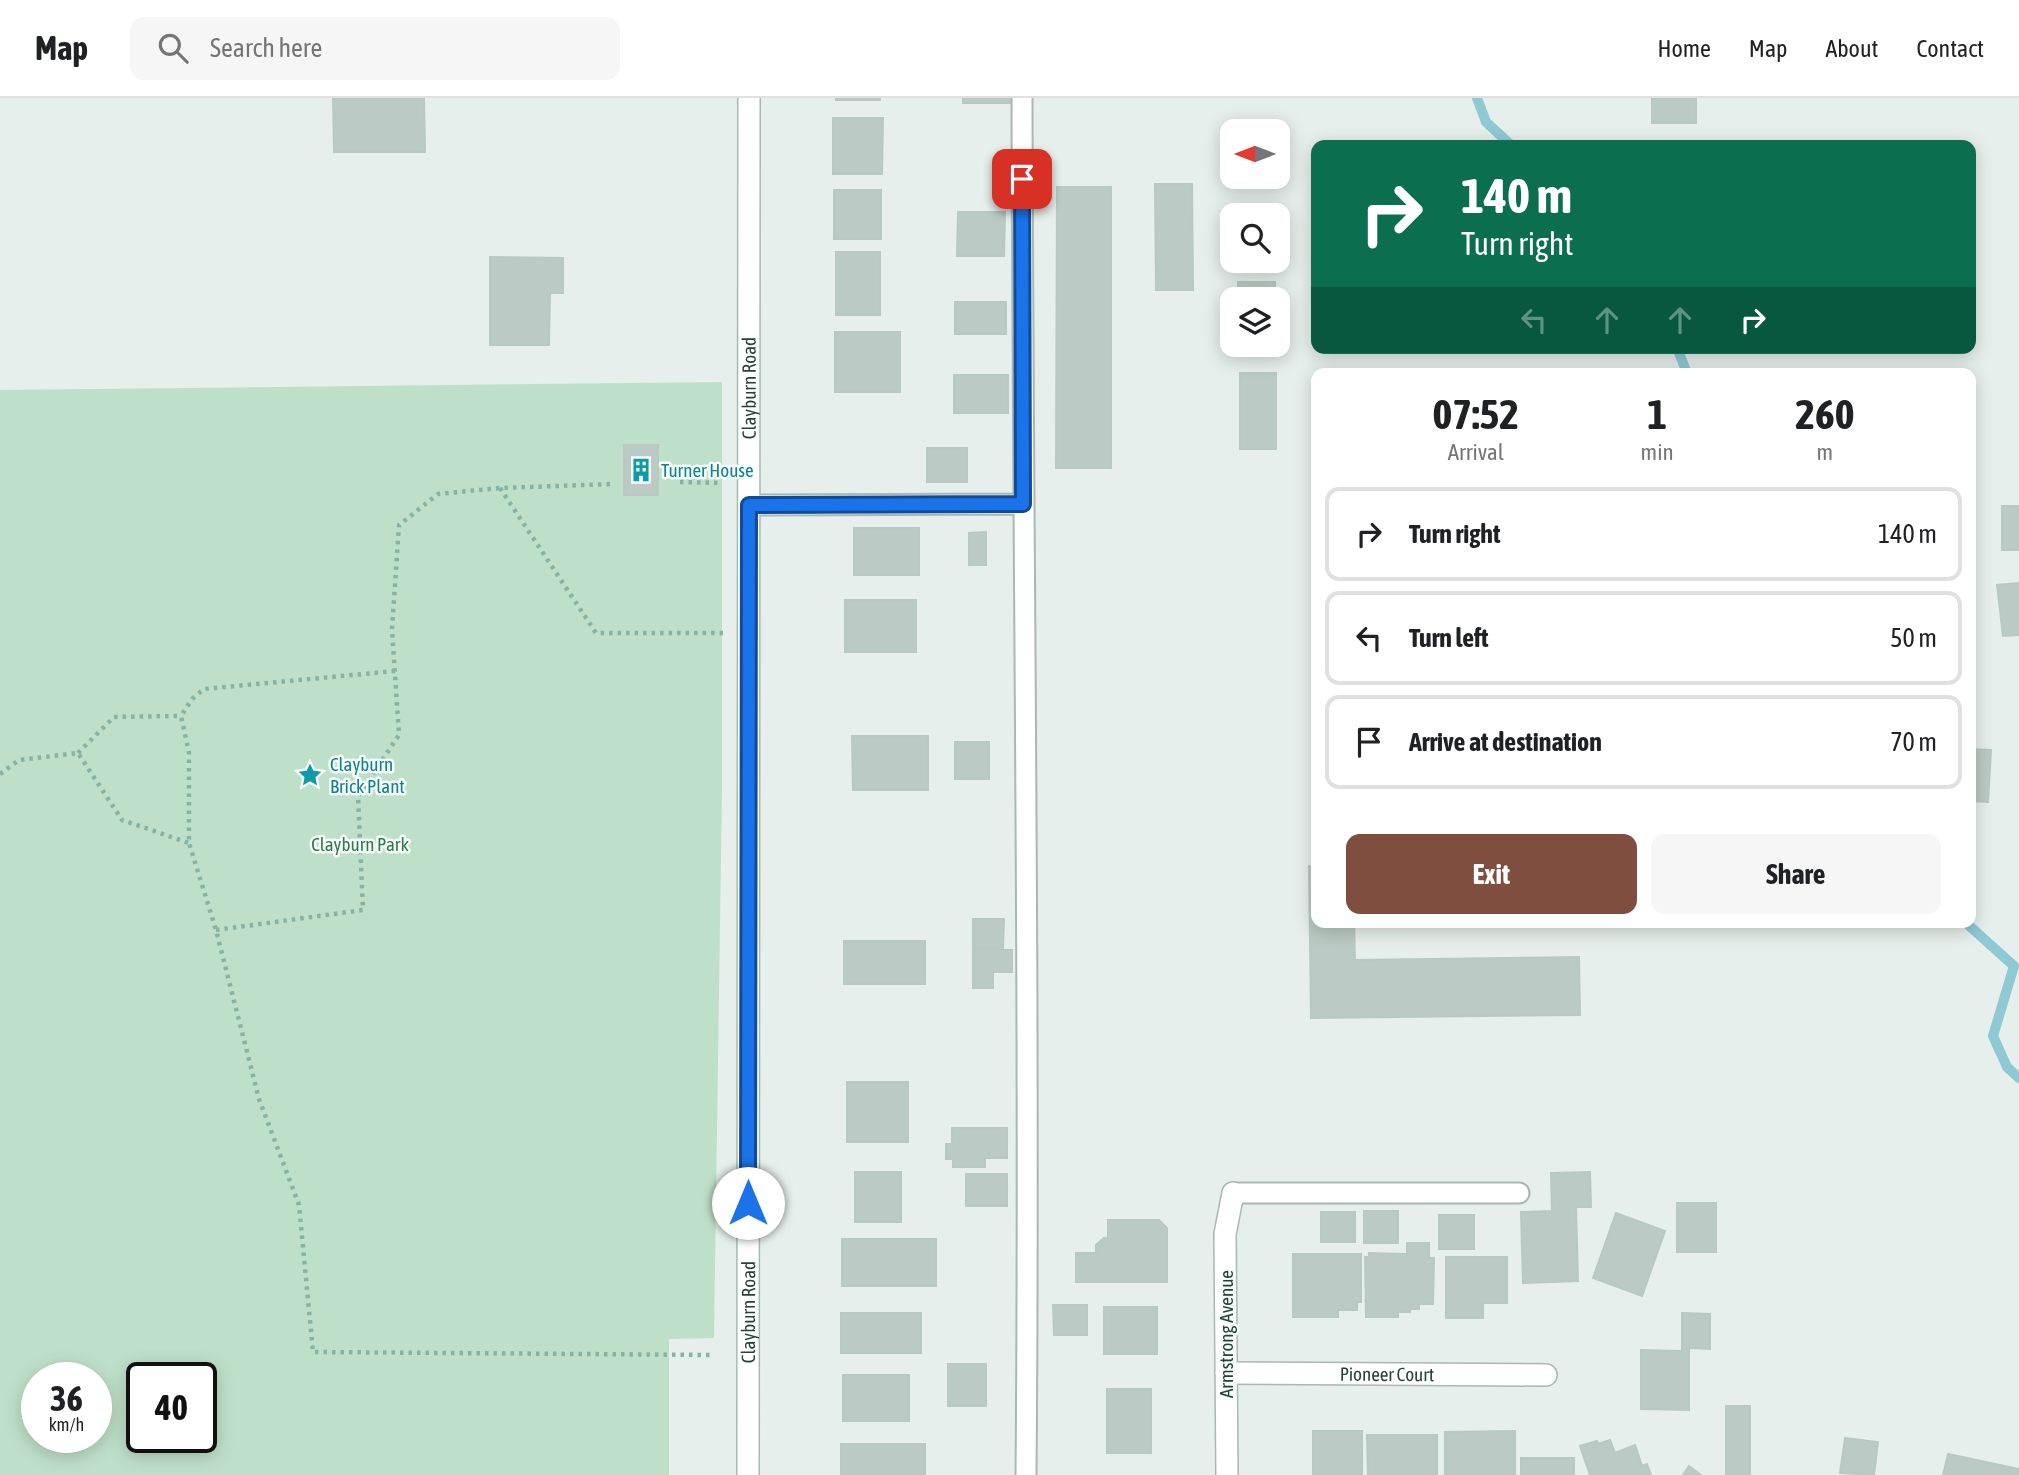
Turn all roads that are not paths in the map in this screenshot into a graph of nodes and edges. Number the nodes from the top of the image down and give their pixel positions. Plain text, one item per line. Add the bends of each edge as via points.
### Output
1 (749, 98) edge
2 (1022, 98) edge
3 (1023, 504) junction
4 (749, 505) junction
5 (1233, 1194) joint
6 (1519, 1194) dead end
7 (1226, 1373) junction
8 (1546, 1375) dead end
9 (748, 1475) edge
10 (1026, 1475) edge
11 (1227, 1475) edge

1 - 4 street, Clayburn Road
2 - 3 lane
3 - 4 lane
3 - 10 lane
4 - 9 street, Clayburn Road
5 - 6 lane
5 - 7 street, Armstrong Avenue via 1225,1234
7 - 8 street, Pioneer Court
7 - 11 street, Armstrong Avenue

